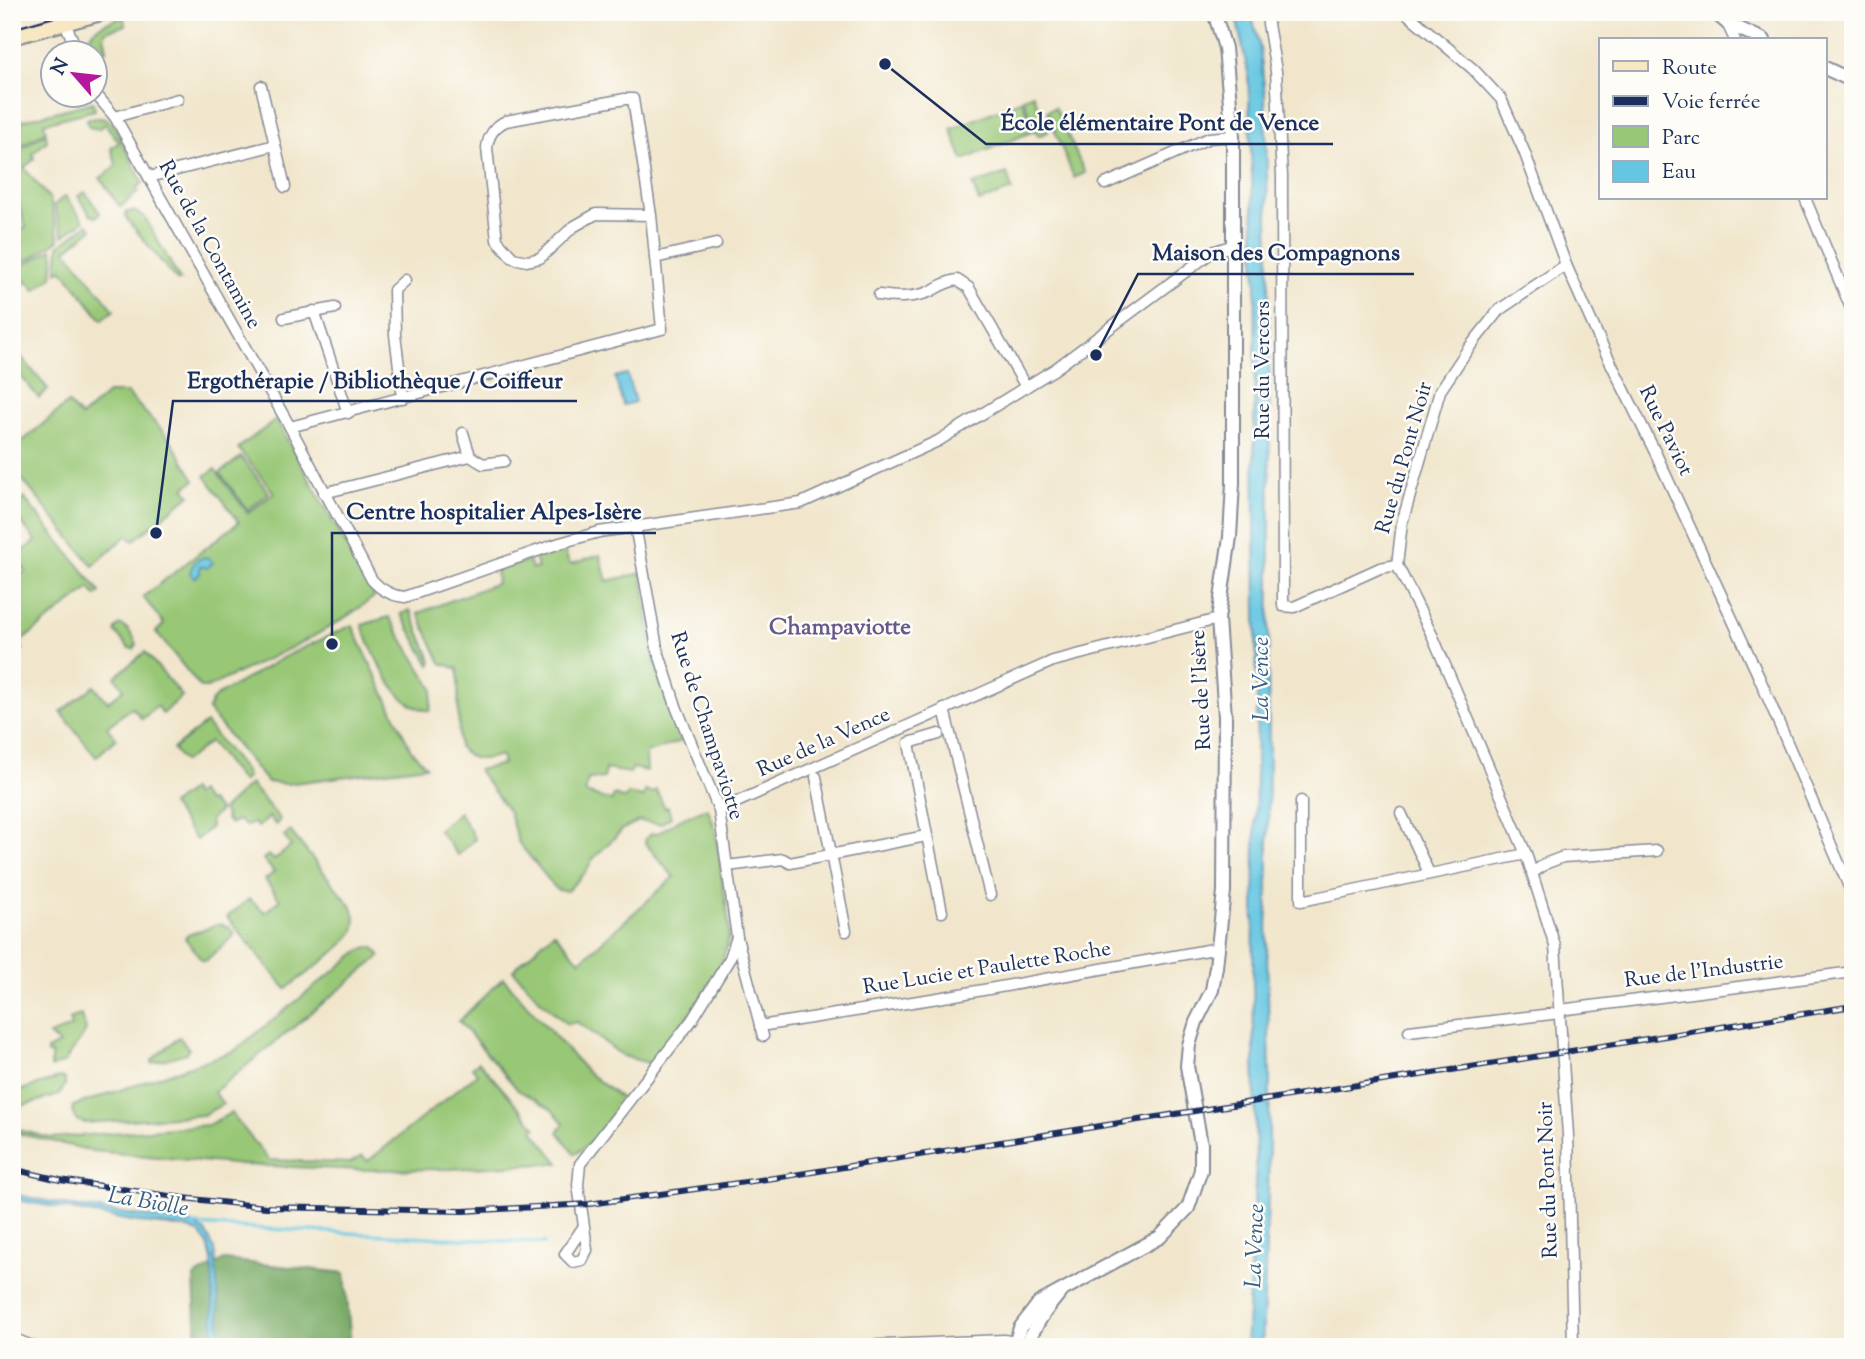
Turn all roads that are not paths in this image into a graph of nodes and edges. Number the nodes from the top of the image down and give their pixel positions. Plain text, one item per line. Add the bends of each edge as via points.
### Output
1 (105, 12) edge
2 (1214, 12) edge
3 (1266, 12) edge
4 (1405, 12) edge
5 (1714, 12) edge
6 (63, 18) edge
7 (1727, 23) junction
8 (12, 37) edge
9 (72, 38) edge
10 (1734, 38) edge
11 (1760, 38) edge
12 (1826, 68) edge
13 (1853, 81) edge
14 (261, 86) dead end
15 (178, 99) dead end
16 (107, 108) edge
17 (115, 117) junction
18 (1233, 136) junction
19 (275, 145) junction
20 (149, 177) junction
21 (1105, 184) dead end
22 (285, 187) dead end
23 (1806, 200) edge
24 (651, 215) junction
25 (716, 244) dead end
26 (1234, 245) junction
27 (655, 258) junction
28 (1566, 265) junction
29 (405, 280) dead end
30 (879, 295) dead end
31 (335, 308) dead end
32 (314, 311) junction
33 (1853, 313) edge
34 (284, 318) dead end
35 (1026, 387) junction
36 (403, 398) junction
37 (348, 413) junction
38 (290, 427) junction
39 (463, 433) dead end
40 (470, 456) junction
41 (504, 461) dead end
42 (324, 494) junction
43 (635, 525) junction
44 (1396, 565) junction
45 (1218, 619) junction
46 (944, 709) junction
47 (939, 734) dead end
48 (816, 777) dead end
49 (1301, 801) dead end
50 (719, 810) junction
51 (1401, 814) dead end
52 (926, 836) junction
53 (1657, 851) dead end
54 (1526, 854) junction
55 (831, 856) junction
56 (727, 866) junction
57 (1429, 873) junction
58 (1532, 873) junction
59 (990, 895) dead end
60 (1853, 896) edge
61 (942, 912) dead end
62 (846, 931) dead end
63 (737, 937) junction
64 (1219, 948) junction
65 (1853, 972) edge
66 (1560, 1011) junction
67 (762, 1031) joint
68 (1409, 1031) dead end
69 (584, 1226) dead end
70 (12, 1338) edge
71 (1018, 1346) edge
72 (34, 1347) edge
73 (835, 1347) edge
74 (1573, 1347) edge

1 - 6 main road
2 - 18 street, Rue de l'Isère via 1225,48
3 - 44 street, Rue du Vercors via 1276,71 1282,176 1283,606 1294,607
4 - 28 street, Rue Paviot via 1501,99
5 - 7 street
6 - 8 main road
6 - 9 street
7 - 10 street
7 - 11 street
12 - 13 street
14 - 19 street
15 - 17 street
16 - 17 street, Rue de la Contamine
17 - 20 street, Rue de la Contamine
18 - 21 street via 1209,138
18 - 26 street, Rue de l'Isère
19 - 20 street
19 - 22 street
20 - 38 street, Rue de la Contamine
23 - 33 street
24 - 24 street via 596,214 573,227 540,258 513,258 497,240 488,141 506,121 633,99
24 - 27 street
25 - 27 street
26 - 35 street via 1212,253
26 - 45 street, Rue de l'Isère via 1233,483
27 - 36 street via 662,329
28 - 44 street, Rue du Pont Noir via 1499,310 1440,391 1402,523
28 - 60 street, Rue Paviot via 1759,677
29 - 36 street via 394,289
30 - 35 street via 922,294 957,280 969,288
31 - 32 street, Rue de la Contamine
32 - 34 street, Rue de la Contamine
32 - 37 street
35 - 43 street via 938,441 801,503
36 - 37 street
37 - 38 street
38 - 42 street, Rue de la Contamine
39 - 40 street
40 - 41 street via 483,464
40 - 42 street
42 - 43 street, Rue de la Contamine via 372,580 397,597 560,543
43 - 50 street, Rue de Champaviotte via 657,648
44 - 54 street, Rue du Pont Noir via 1433,637
45 - 46 street, Rue de la Vence via 1053,661
45 - 64 street, Rue de l'Isère via 1225,717 1224,891
46 - 50 street, Rue de la Vence
46 - 59 street
47 - 52 street via 909,743
48 - 55 street
49 - 57 street via 1301,901
50 - 56 street, Rue de Champaviotte
51 - 57 street
52 - 55 street
52 - 61 street
53 - 58 street via 1563,857
54 - 57 street
54 - 58 street, Rue du Pont Noir
55 - 56 street
55 - 62 street
56 - 63 street, Rue de Champaviotte
58 - 66 street, Rue du Pont Noir via 1555,946
63 - 67 street, Rue de Champaviotte
63 - 69 street via 730,958 692,1020 580,1164
64 - 67 street, Rue Lucie et Paulette Roche
64 - 71 street, Rue de l'Isère via 1212,990 1189,1045 1187,1066 1201,1170 1188,1208 1160,1237 1063,1290
65 - 66 street, Rue de l'Industrie
66 - 68 street
66 - 74 street, Rue du Pont Noir
70 - 72 street
71 - 73 street via 1004,1340

